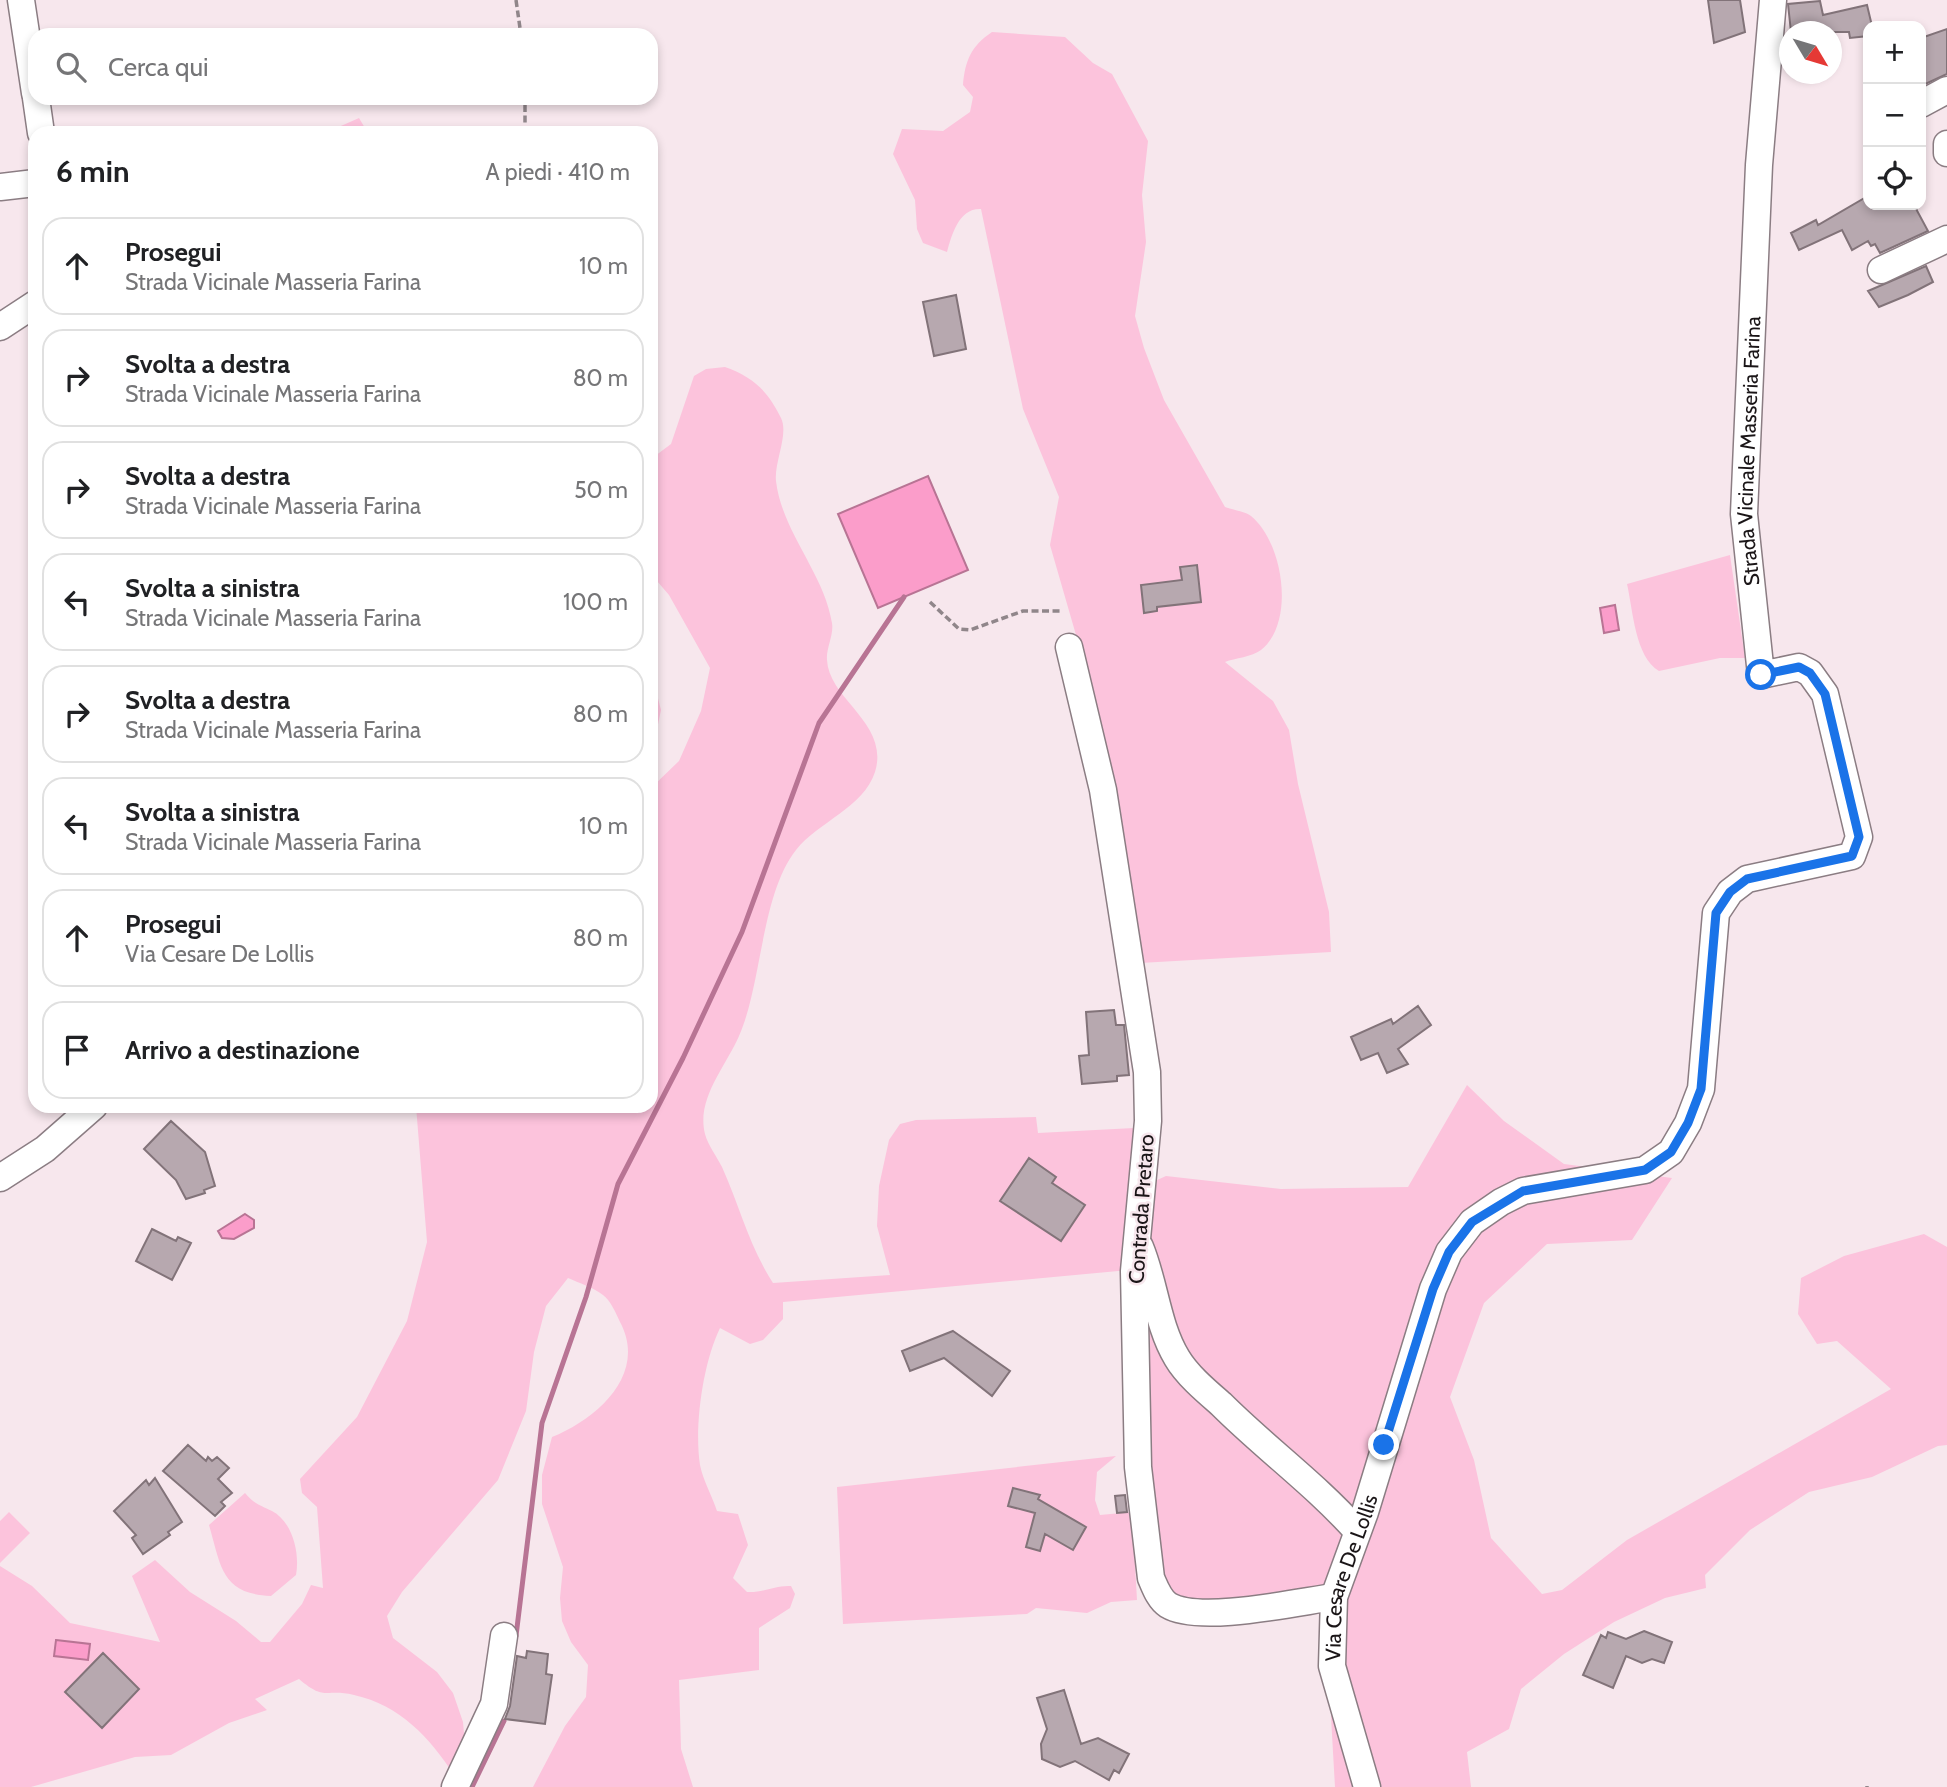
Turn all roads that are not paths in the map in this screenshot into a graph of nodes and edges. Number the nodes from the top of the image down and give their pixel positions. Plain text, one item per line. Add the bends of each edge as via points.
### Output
1 (22, 0) edge
2 (1773, 0) edge
3 (28, 44) edge
4 (1947, 90) edge
5 (1926, 101) edge
6 (36, 105) edge
7 (40, 126) edge
8 (1947, 144) edge
9 (1947, 153) edge
10 (28, 184) edge
11 (0, 187) edge
12 (1947, 239) edge
13 (1881, 270) dead end
14 (28, 309) edge
15 (0, 327) edge
16 (1069, 647) dead end
17 (86, 1113) edge
18 (0, 1178) edge
19 (1137, 1239) junction
20 (1449, 1252) joint
21 (1357, 1531) junction
22 (1334, 1597) junction
23 (504, 1636) dead end
24 (455, 1787) edge
25 (1367, 1787) edge

1 - 3 street
2 - 20 street, Strada Vicinale Masseria Farina via 1759,165 1744,514 1761,675 1799,667 1810,673 1825,694 1859,837 1852,856 1747,879 1730,892 1716,913 1701,1089 1671,1152 1645,1170 1523,1191 1472,1222
4 - 5 street
6 - 7 street
8 - 9 street
10 - 11 street
12 - 13 street
14 - 15 street
16 - 19 street, Contrada Pretaro via 1102,790 1147,1072
17 - 18 street via 45,1149
19 - 21 street via 1157,1292 1164,1331 1178,1360
19 - 22 street, Contrada Pretaro via 1138,1467 1156,1592 1167,1604 1201,1613
20 - 21 street, Via Cesare De Lollis via 1433,1289
21 - 22 street, Via Cesare De Lollis
22 - 25 street, Via Cesare De Lollis via 1332,1666
23 - 24 street via 494,1704

